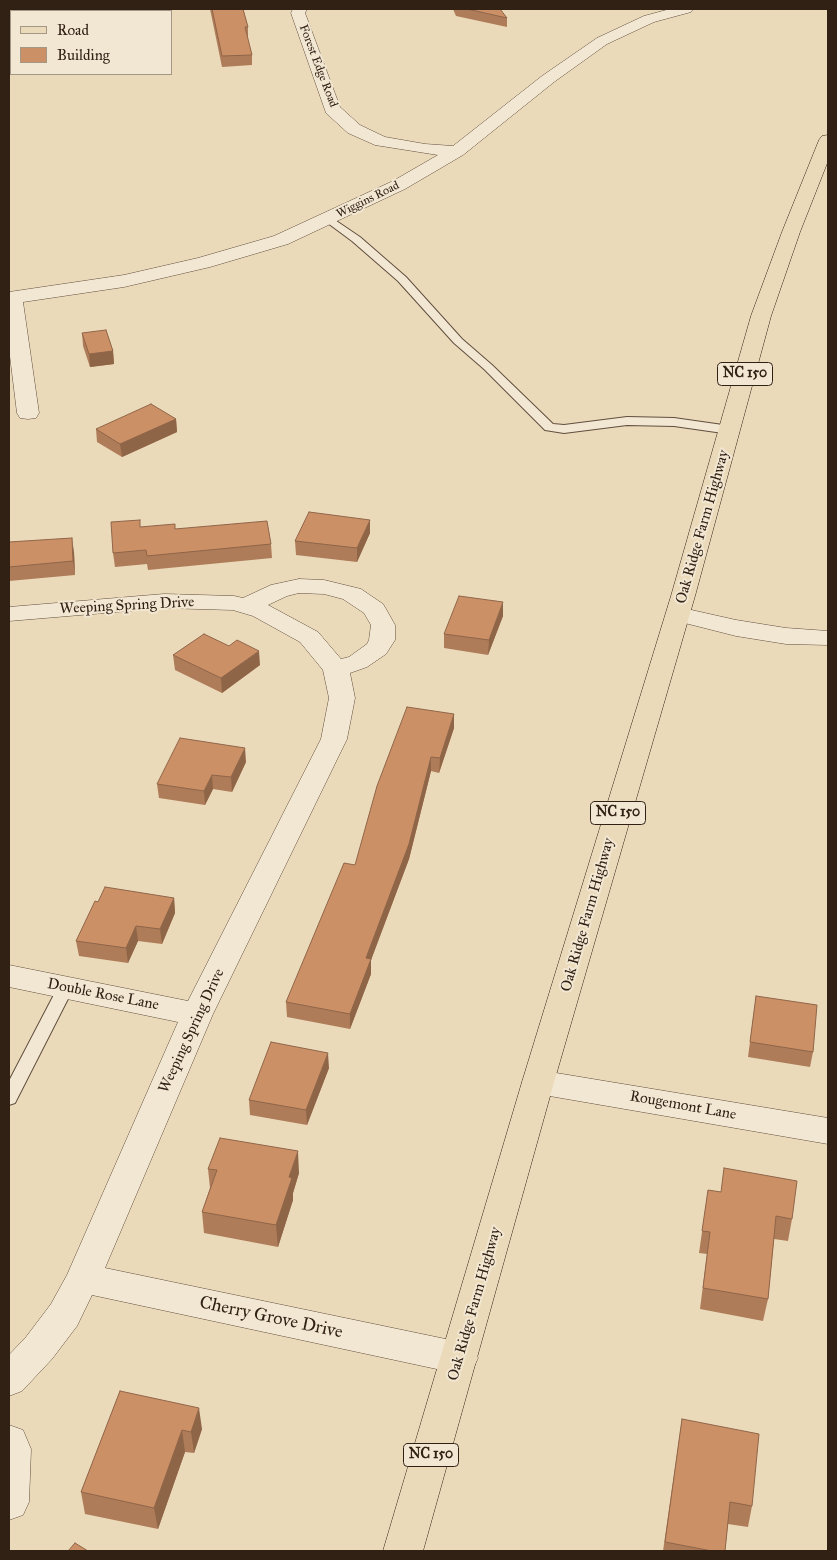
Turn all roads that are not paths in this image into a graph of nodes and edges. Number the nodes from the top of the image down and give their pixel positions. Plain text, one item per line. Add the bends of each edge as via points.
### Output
1 (300, 9) edge
2 (686, 9) edge
3 (828, 140) edge
4 (457, 151) junction
5 (329, 219) junction
6 (11, 297) edge
7 (28, 412) dead end
8 (730, 430) junction
9 (245, 606) junction
10 (9, 614) edge
11 (678, 614) junction
12 (828, 638) edge
13 (336, 669) junction
14 (9, 976) edge
15 (66, 987) junction
16 (198, 1014) junction
17 (538, 1082) junction
18 (9, 1098) edge
19 (828, 1131) edge
20 (83, 1278) junction
21 (460, 1358) junction
22 (9, 1380) edge
23 (9, 1442) edge
24 (9, 1502) edge
25 (403, 1551) edge

1 - 4 street, Forest Edge Road via 298,13 332,109 354,129 381,141
2 - 4 street, Wiggins Road via 649,19 602,41
3 - 8 main road, Oak Ridge Farm Highway / NC 150 via 761,316
4 - 5 street, Wiggins Road via 399,185
5 - 6 street, Wiggins Road via 281,240 203,263 97,286
5 - 8 lane via 402,279 458,341 549,427 564,429 627,421 674,422
6 - 7 street
8 - 11 main road, Oak Ridge Farm Highway / NC 150
9 - 10 street, Weeping Spring Drive via 164,601
9 - 13 street, Weeping Spring Drive via 262,611 309,637
9 - 13 street via 280,590 299,586 324,587 360,598 374,609 383,625 382,640 377,650 358,662
11 - 12 street via 786,636
11 - 17 main road, Oak Ridge Farm Highway / NC 150
13 - 16 street, Weeping Spring Drive via 342,698 334,739
14 - 15 street, Double Rose Lane
15 - 16 street, Double Rose Lane
15 - 18 lane
16 - 20 street, Weeping Spring Drive
17 - 19 street, Rougemont Lane
17 - 21 main road, Oak Ridge Farm Highway / NC 150
20 - 21 street, Cherry Grove Drive
20 - 22 street, Weeping Spring Drive via 59,1322
21 - 25 main road, Oak Ridge Farm Highway / NC 150
23 - 24 street via 12,1449

